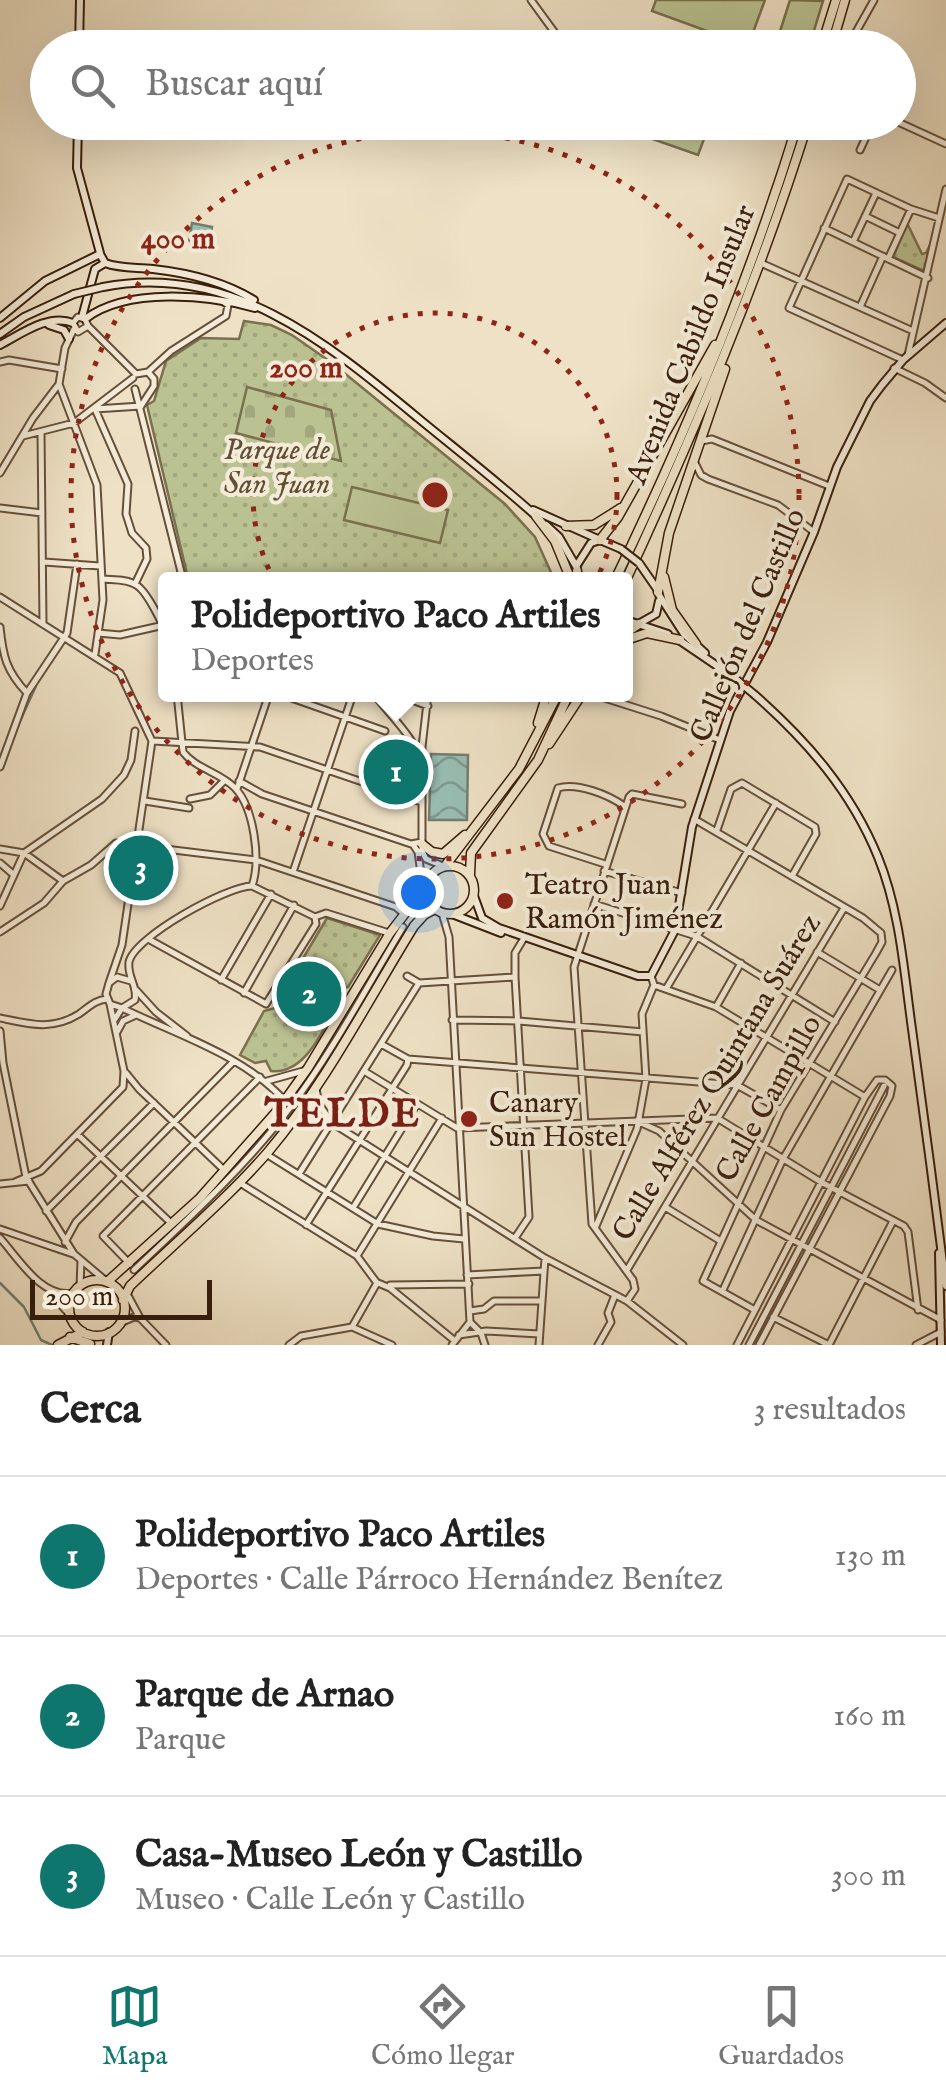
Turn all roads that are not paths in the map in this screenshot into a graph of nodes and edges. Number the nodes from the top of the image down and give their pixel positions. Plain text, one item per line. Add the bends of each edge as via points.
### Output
1 (80, 0) edge
2 (531, 0) edge
3 (836, 0) edge
4 (846, 0) edge
5 (874, 0) edge
6 (79, 30) edge
7 (553, 30) edge
8 (832, 30) edge
9 (835, 30) edge
10 (857, 30) edge
11 (916, 130) edge
12 (78, 140) edge
13 (792, 140) edge
14 (802, 140) edge
15 (865, 140) edge
16 (946, 144) edge
17 (860, 150) dead end
18 (946, 189) edge
19 (876, 193) junction
20 (911, 209) junction
21 (865, 216) junction
22 (940, 218) junction
23 (824, 228) junction
24 (900, 233) junction
25 (852, 242) junction
26 (95, 255) junction
27 (885, 258) junction
28 (105, 262) junction
29 (761, 263) junction
30 (96, 270) junction
31 (928, 278) junction
32 (801, 281) junction
33 (220, 299) junction
34 (860, 307) junction
35 (276, 314) junction
36 (732, 315) junction
37 (0, 318) edge
38 (85, 320) junction
39 (946, 323) edge
40 (43, 324) junction
41 (74, 326) junction
42 (738, 326) junction
43 (913, 331) junction
44 (0, 334) edge
45 (69, 339) junction
46 (0, 344) edge
47 (906, 357) junction
48 (0, 362) edge
49 (894, 368) junction
50 (62, 369) junction
51 (148, 372) junction
52 (134, 376) junction
53 (59, 384) junction
54 (134, 390) junction
55 (150, 391) junction
56 (946, 398) edge
57 (141, 406) junction
58 (95, 409) junction
59 (74, 423) junction
60 (41, 432) junction
61 (21, 436) junction
62 (701, 441) junction
63 (694, 459) junction
64 (0, 473) edge
65 (830, 486) junction
66 (624, 505) junction
67 (524, 506) junction
68 (0, 508) edge
69 (42, 513) junction
70 (536, 516) joint
71 (566, 526) junction
72 (814, 532) junction
73 (600, 540) junction
74 (662, 558) junction
75 (43, 562) junction
76 (77, 564) junction
77 (100, 566) junction
78 (181, 572) edge
79 (574, 572) edge
80 (577, 572) edge
81 (620, 572) edge
82 (630, 572) edge
83 (103, 580) junction
84 (136, 584) junction
85 (658, 593) junction
86 (1, 601) edge
87 (158, 615) edge
88 (633, 622) edge
89 (44, 623) junction
90 (639, 624) junction
91 (158, 626) edge
92 (0, 627) edge
93 (633, 630) edge
94 (98, 633) junction
95 (633, 635) edge
96 (64, 636) junction
97 (680, 640) junction
98 (696, 644) junction
99 (2, 653) edge
100 (95, 654) junction
101 (713, 661) junction
102 (27, 693) junction
103 (178, 702) edge
104 (266, 702) edge
105 (303, 702) edge
106 (351, 702) edge
107 (380, 702) edge
108 (417, 702) edge
109 (428, 702) edge
110 (545, 702) edge
111 (554, 702) edge
112 (565, 702) edge
113 (577, 702) edge
114 (617, 702) edge
115 (428, 706) junction
116 (346, 717) junction
117 (385, 730) dead end
118 (136, 731) dead end
119 (720, 740) junction
120 (152, 742) junction
121 (184, 742) junction
122 (252, 746) junction
123 (422, 747) junction
124 (531, 748) junction
125 (538, 760) junction
126 (0, 768) edge
127 (328, 771) junction
128 (225, 780) junction
129 (239, 781) junction
130 (237, 789) junction
131 (190, 799) dead end
132 (145, 801) junction
133 (421, 802) junction
134 (776, 803) junction
135 (682, 804) dead end
136 (624, 806) junction
137 (189, 808) dead end
138 (314, 812) junction
139 (694, 819) junction
140 (479, 822) junction
141 (718, 830) junction
142 (422, 843) junction
143 (411, 844) junction
144 (138, 848) junction
145 (0, 849) edge
146 (748, 850) junction
147 (24, 854) junction
148 (256, 860) junction
149 (0, 863) edge
150 (444, 866) junction
151 (605, 868) junction
152 (294, 872) junction
153 (470, 874) junction
154 (14, 875) junction
155 (792, 876) junction
156 (0, 882) edge
157 (63, 882) junction
158 (10, 885) junction
159 (426, 885) junction
160 (252, 886) junction
161 (682, 893) junction
162 (271, 894) junction
163 (474, 896) junction
164 (294, 904) junction
165 (594, 904) junction
166 (0, 906) edge
167 (844, 907) junction
168 (439, 911) junction
169 (404, 913) junction
170 (452, 914) junction
171 (316, 917) junction
172 (403, 927) dead end
173 (675, 930) junction
174 (0, 932) edge
175 (390, 933) junction
176 (696, 936) junction
177 (520, 937) junction
178 (150, 940) junction
179 (121, 950) junction
180 (817, 952) junction
181 (576, 956) junction
182 (131, 957) junction
183 (741, 962) junction
184 (892, 970) dead end
185 (407, 976) dead end
186 (515, 977) junction
187 (860, 978) junction
188 (131, 980) junction
189 (220, 980) junction
190 (450, 981) junction
191 (653, 981) junction
192 (109, 983) junction
193 (418, 983) junction
194 (666, 989) junction
195 (136, 990) junction
196 (880, 990) junction
197 (244, 993) junction
198 (792, 995) junction
199 (109, 1002) junction
200 (716, 1006) junction
201 (122, 1008) junction
202 (136, 1014) junction
203 (0, 1018) edge
204 (452, 1020) junction
205 (114, 1022) junction
206 (516, 1022) junction
207 (835, 1022) junction
208 (579, 1028) junction
209 (0, 1031) edge
210 (644, 1032) junction
211 (117, 1035) junction
212 (766, 1037) junction
213 (194, 1040) junction
214 (381, 1044) junction
215 (408, 1059) junction
216 (233, 1062) junction
217 (455, 1062) junction
218 (809, 1063) junction
219 (308, 1068) junction
220 (522, 1068) junction
221 (124, 1071) junction
222 (364, 1072) junction
223 (580, 1074) junction
224 (830, 1075) junction
225 (260, 1077) junction
226 (646, 1079) junction
227 (267, 1081) junction
228 (737, 1084) junction
229 (884, 1086) dead end
230 (124, 1087) junction
231 (392, 1088) junction
232 (139, 1089) junction
233 (316, 1089) junction
234 (865, 1097) junction
235 (286, 1101) junction
236 (417, 1103) junction
237 (154, 1104) junction
238 (782, 1110) junction
239 (442, 1118) junction
240 (717, 1118) junction
241 (636, 1121) junction
242 (173, 1122) junction
243 (586, 1122) junction
244 (332, 1123) junction
245 (524, 1126) junction
246 (457, 1128) junction
247 (78, 1134) junction
248 (360, 1141) junction
249 (195, 1143) junction
250 (763, 1147) junction
251 (266, 1154) junction
252 (100, 1156) junction
253 (384, 1156) junction
254 (783, 1159) junction
255 (690, 1162) junction
256 (41, 1171) junction
257 (226, 1171) junction
258 (410, 1172) junction
259 (122, 1174) junction
260 (299, 1174) junction
261 (29, 1181) junction
262 (239, 1182) junction
263 (820, 1182) junction
264 (0, 1184) edge
265 (830, 1186) junction
266 (327, 1192) junction
267 (840, 1192) junction
268 (142, 1197) junction
269 (462, 1202) junction
270 (736, 1205) junction
271 (664, 1206) junction
272 (352, 1208) junction
273 (46, 1211) junction
274 (591, 1214) junction
275 (599, 1216) junction
276 (756, 1220) junction
277 (893, 1221) junction
278 (172, 1224) junction
279 (378, 1224) junction
280 (306, 1225) junction
281 (55, 1226) junction
282 (0, 1229) edge
283 (70, 1229) junction
284 (596, 1229) junction
285 (940, 1237) junction
286 (0, 1238) edge
287 (464, 1238) junction
288 (515, 1238) junction
289 (790, 1239) junction
290 (720, 1240) junction
291 (66, 1242) junction
292 (800, 1245) junction
293 (56, 1249) junction
294 (809, 1249) junction
295 (74, 1254) junction
296 (358, 1256) junction
297 (545, 1258) junction
298 (81, 1260) junction
299 (132, 1267) junction
300 (544, 1270) junction
301 (627, 1270) junction
302 (945, 1274) edge
303 (467, 1275) junction
304 (864, 1280) junction
305 (106, 1282) junction
306 (378, 1283) junction
307 (469, 1284) junction
308 (946, 1286) edge
309 (76, 1289) junction
310 (49, 1291) junction
311 (722, 1291) junction
312 (616, 1294) junction
313 (125, 1296) junction
314 (542, 1301) junction
315 (627, 1301) junction
316 (753, 1309) junction
317 (918, 1310) junction
318 (470, 1311) junction
319 (71, 1317) junction
320 (773, 1317) junction
321 (140, 1318) junction
322 (941, 1320) junction
323 (471, 1322) junction
324 (120, 1323) junction
325 (352, 1327) junction
326 (84, 1332) junction
327 (110, 1332) junction
328 (481, 1332) junction
329 (941, 1332) junction
330 (540, 1334) junction
331 (70, 1337) junction
332 (456, 1340) edge
333 (59, 1344) edge
334 (90, 1344) edge
335 (165, 1344) edge
336 (106, 1345) edge
337 (289, 1345) edge
338 (390, 1345) edge
339 (485, 1345) edge
340 (539, 1345) edge
341 (598, 1345) edge
342 (683, 1345) edge
343 (737, 1345) edge
344 (748, 1345) edge
345 (759, 1345) edge
346 (829, 1345) edge
347 (916, 1345) edge
348 (942, 1345) edge

1 - 6 main road
2 - 7 street
3 - 8 main road
4 - 9 main road
5 - 10 street
11 - 16 street
12 - 26 main road
13 - 36 main road, Avenida Cabildo Insular
14 - 29 main road, Avenida Cabildo Insular
15 - 17 street
18 - 22 street
19 - 20 street
19 - 21 street
19 - 23 street via 846,179
20 - 22 street
20 - 24 street
21 - 24 street
21 - 25 street
22 - 31 street
23 - 25 street
23 - 32 street
24 - 27 street
25 - 27 street
26 - 28 main road
26 - 30 main road via 90,264
26 - 37 main road via 30,291
27 - 31 street
27 - 34 street
28 - 30 main road
28 - 35 main road via 209,279
29 - 32 street
29 - 42 main road, Avenida Cabildo Insular
30 - 38 main road
31 - 43 street
32 - 34 street
32 - 47 street via 789,308
33 - 35 main road
33 - 38 main road via 120,302
33 - 51 street via 228,305 226,316
34 - 43 street
35 - 44 main road, bridge via 232,294 147,282 74,294
35 - 67 main road via 361,371
36 - 66 main road
36 - 81 main road, Avenida Cabildo Insular
38 - 41 street
38 - 41 street via 82,332
38 - 52 street
39 - 47 main road, Callejón del Castillo
40 - 41 main road via 58,319
40 - 45 main road
40 - 46 main road
41 - 45 street
42 - 62 main road
42 - 82 main road, Avenida Cabildo Insular
43 - 47 street
45 - 50 street
47 - 49 main road, Callejón del Castillo
48 - 50 street
49 - 56 street
49 - 65 main road, Callejón del Castillo via 870,401
50 - 53 street
51 - 52 street
51 - 55 street via 154,379
52 - 54 street
52 - 58 street
53 - 59 street
53 - 61 street
54 - 55 street
54 - 57 street
55 - 57 street
57 - 58 street
57 - 78 street
58 - 59 street
58 - 84 street via 128,484 132,533 146,548
59 - 60 street
59 - 77 street via 97,485
60 - 61 street
60 - 69 street
61 - 64 street
62 - 63 main road
62 - 65 street via 712,439
63 - 72 street via 701,475 778,505
63 - 74 main road
65 - 72 main road, Callejón del Castillo
66 - 71 main road via 594,525
66 - 73 main road
67 - 70 main road
67 - 71 main road
68 - 69 street
69 - 75 street
70 - 79 main road
71 - 73 main road
72 - 119 main road, Callejón del Castillo
73 - 80 main road via 584,548
73 - 85 main road, bridge via 639,564
74 - 85 main road
74 - 98 main road via 672,610
75 - 76 street
75 - 89 street
76 - 77 street
76 - 96 street
77 - 83 street
83 - 84 street
83 - 94 street
84 - 87 street
85 - 90 main road via 656,614
85 - 98 main road
86 - 89 street
88 - 90 main road
89 - 96 street
90 - 93 main road
90 - 97 main road
91 - 94 street
92 - 99 street
94 - 100 street
95 - 97 main road
96 - 100 street
96 - 102 street
97 - 101 main road
98 - 101 main road
99 - 102 street
100 - 120 street via 120,672
101 - 285 main road, bridge via 820,759 878,858 902,955
102 - 126 street
103 - 121 street
104 - 122 street
105 - 116 street
106 - 116 street
107 - 123 street
108 - 115 street
109 - 115 street
110 - 124 main road
111 - 124 main road
112 - 125 main road
113 - 125 main road
114 - 119 street
115 - 123 street
116 - 117 street
116 - 127 street
118 - 147 street via 130,760 113,787
119 - 139 main road, Callejón del Castillo
120 - 121 street
120 - 132 street
121 - 122 street
121 - 128 street via 186,757
122 - 127 street
122 - 129 street
123 - 133 street
124 - 140 main road
125 - 153 main road via 472,854
127 - 133 street
127 - 138 street
128 - 130 street
128 - 131 street via 210,794
129 - 130 street
129 - 138 street
130 - 148 street
132 - 137 street
132 - 144 street
133 - 142 street
134 - 141 street via 736,784
134 - 146 street
134 - 155 street via 815,827
135 - 136 street via 632,794
136 - 151 street
136 - 151 street via 567,785 558,788 543,834 549,846
138 - 143 street
138 - 152 street
139 - 141 street
139 - 161 main road, Callejón del Castillo
140 - 142 main road via 443,854
140 - 150 main road
141 - 146 street
142 - 143 street
142 - 150 street via 426,859
143 - 159 street
144 - 148 street
144 - 157 street via 116,844
144 - 179 street
145 - 147 street
146 - 155 street
146 - 176 street
147 - 154 street
147 - 157 street
148 - 152 street
148 - 160 street
149 - 154 street
150 - 153 main road
150 - 159 main road
151 - 161 street
151 - 165 street
152 - 169 street
153 - 163 main road
154 - 158 street
155 - 167 street
156 - 158 street
157 - 174 street
158 - 166 street
159 - 168 main road
159 - 169 main road
160 - 162 street
160 - 178 street via 192,908
161 - 173 main road, Callejón del Castillo
162 - 164 street
162 - 189 street
163 - 170 main road
163 - 177 main road via 482,918
164 - 171 street
164 - 197 street
165 - 173 street
165 - 181 street
167 - 180 street, Calle Alférez Quintana Suárez
167 - 187 street, Calle Campillo via 877,926 882,942
168 - 170 main road
168 - 190 street via 449,938
168 - 233 main road via 414,926
169 - 175 main road
170 - 177 main road
171 - 175 street via 326,914
171 - 197 street via 266,1004
172 - 299 street via 285,1115 205,1203
173 - 176 street
173 - 191 main road, Callejón del Castillo
175 - 219 main road
176 - 183 street
176 - 194 street
177 - 181 main road
177 - 186 street
178 - 182 street
178 - 189 street
179 - 182 street
179 - 192 street
180 - 187 street
180 - 198 street, Calle Alférez Quintana Suárez
181 - 191 main road
181 - 208 street
182 - 188 street
183 - 198 street
183 - 200 street
184 - 196 street
185 - 193 street
186 - 190 street
186 - 206 street
187 - 196 street
187 - 207 street, Calle Campillo
188 - 192 street
188 - 195 street
189 - 197 street
190 - 193 street
190 - 204 street
191 - 194 street
191 - 210 street via 642,1014
192 - 199 street
193 - 214 street
194 - 200 street
195 - 201 street via 135,1000
195 - 213 street
196 - 224 street
198 - 207 street
198 - 212 street, Calle Alférez Quintana Suárez
199 - 201 street
199 - 203 street via 100,998 52,1026
199 - 205 street
200 - 212 street
201 - 202 street
201 - 205 street
202 - 211 street via 122,1021
202 - 213 street
204 - 206 street
204 - 217 street
205 - 211 street
206 - 208 street
206 - 220 street
207 - 218 street, Calle Campillo
208 - 210 street
208 - 223 street
209 - 261 street
210 - 226 street
211 - 221 street
212 - 218 street
212 - 228 street, Calle Alférez Quintana Suárez
213 - 216 street
214 - 215 street
214 - 222 street
215 - 217 street
215 - 231 street
216 - 225 street
216 - 242 street
217 - 220 street
217 - 246 street
218 - 224 street
218 - 238 street, Calle Campillo
219 - 227 street
219 - 235 main road
220 - 223 street
220 - 245 street
221 - 230 street
221 - 232 street
222 - 231 street
222 - 244 street
223 - 226 street
223 - 243 street
224 - 234 street
224 - 254 street
225 - 227 street
225 - 249 street
226 - 228 street
226 - 241 street
227 - 235 street
228 - 238 street
228 - 240 street, Calle Alférez Quintana Suárez
229 - 265 street
230 - 232 street
230 - 247 street
231 - 236 street
231 - 248 street
232 - 237 street
233 - 244 street
233 - 251 main road
234 - 263 street
234 - 267 street via 880,1079 892,1086
235 - 257 main road
236 - 239 street
236 - 253 street
237 - 242 street
237 - 252 street
238 - 250 street, Calle Campillo
239 - 246 street
239 - 258 street
240 - 241 street
240 - 250 street
240 - 255 street, Calle Alférez Quintana Suárez
241 - 243 street
241 - 255 street via 659,1131
241 - 275 street via 632,1146
242 - 249 street
242 - 259 street
243 - 245 street
243 - 274 street
244 - 248 street
244 - 260 street
245 - 246 street
245 - 288 street via 529,1217
246 - 269 street
247 - 252 street
247 - 256 street
248 - 253 street
248 - 266 street
249 - 257 street
249 - 268 street
250 - 254 street
250 - 270 street, Calle Campillo
251 - 260 street
251 - 262 main road
252 - 259 street
252 - 273 street
253 - 258 street
253 - 272 street
254 - 263 street
254 - 276 street
255 - 270 street
255 - 271 street, Calle Alférez Quintana Suárez
256 - 261 street
256 - 261 street
257 - 278 main road
258 - 269 street
258 - 279 street
259 - 268 street
259 - 283 street
260 - 266 street
261 - 264 street
261 - 273 street
262 - 280 street
262 - 313 main road
263 - 265 street
263 - 289 street
265 - 267 street
265 - 292 street
266 - 272 street
266 - 280 street
267 - 277 street
267 - 294 street
268 - 278 street
268 - 299 street via 104,1236
269 - 287 street
269 - 288 street
270 - 276 street
270 - 290 street, Calle Campillo
271 - 290 street
271 - 301 street, Calle Alférez Quintana Suárez
272 - 279 street
273 - 281 street
274 - 275 street
274 - 284 street
275 - 284 street
276 - 289 street
276 - 311 street
277 - 304 street
277 - 317 street via 908,1232
278 - 299 main road
279 - 287 street
279 - 296 street
280 - 296 street
281 - 283 street
281 - 291 street
282 - 293 street
283 - 291 street
284 - 301 street
285 - 302 main road
285 - 322 main road
286 - 310 street
287 - 303 street
288 - 297 street
289 - 292 street
289 - 316 street
290 - 311 street, Calle Campillo via 703,1281
291 - 293 street
291 - 295 street
292 - 294 street
292 - 344 street
293 - 295 street
294 - 304 street
294 - 320 street
295 - 298 street
296 - 306 street
297 - 300 street
297 - 312 street
298 - 305 street
298 - 309 street
299 - 305 main road
300 - 303 street
300 - 314 street
301 - 315 street via 635,1284
302 - 308 main road
303 - 307 street
304 - 317 street
304 - 346 street
305 - 309 main road
305 - 313 main road
306 - 307 street
306 - 325 street
306 - 332 street
307 - 318 street
309 - 310 street
309 - 319 main road
310 - 319 street
311 - 316 street
312 - 315 street
312 - 341 street
313 - 321 street
313 - 324 main road
314 - 318 street via 494,1301
314 - 330 street
315 - 342 street
316 - 343 street
317 - 322 street
318 - 323 street
319 - 326 main road
319 - 333 main road
320 - 345 street
320 - 346 street
321 - 324 street
321 - 335 street
322 - 329 main road
323 - 328 street
323 - 332 street
324 - 327 main road
325 - 337 street via 301,1336
325 - 338 street
326 - 327 main road
326 - 331 main road
326 - 334 main road
327 - 336 main road
328 - 330 street
328 - 332 street
328 - 339 street
329 - 347 street
329 - 348 main road
330 - 340 street
331 - 333 main road
331 - 334 main road

